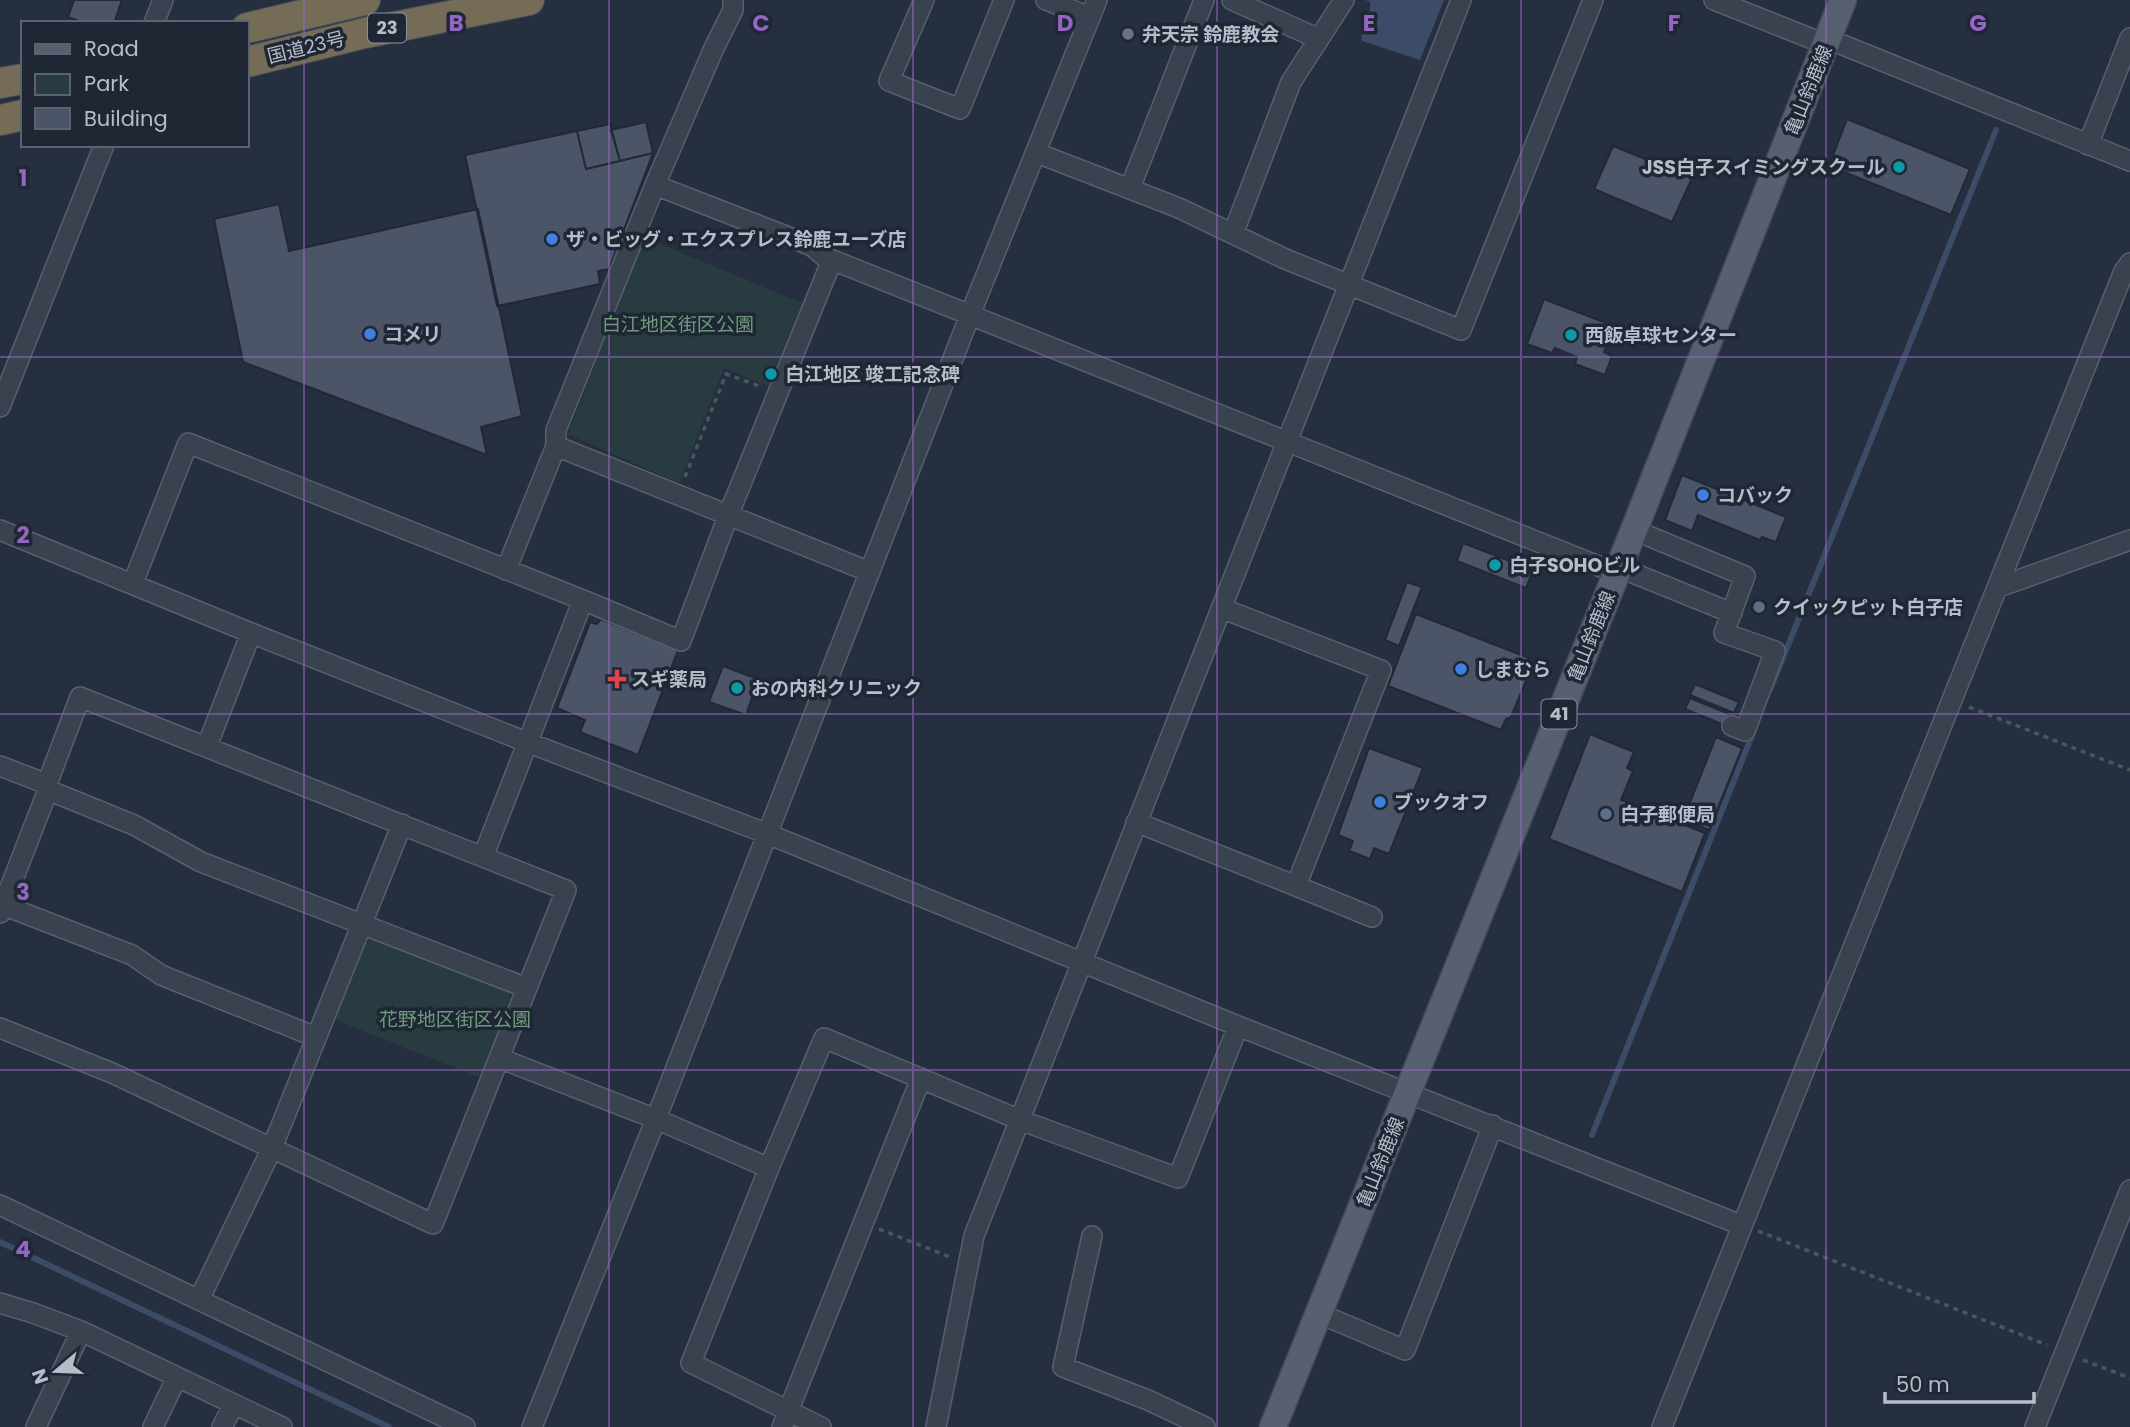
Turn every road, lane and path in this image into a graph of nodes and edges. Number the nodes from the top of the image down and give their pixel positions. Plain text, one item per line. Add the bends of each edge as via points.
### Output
1 (163, 0) edge
2 (365, 0) edge
3 (529, 0) edge
4 (733, 0) edge
5 (924, 0) edge
6 (1004, 0) edge
7 (1046, 0) edge
8 (1204, 0) edge
9 (1231, 0) edge
10 (1344, 0) edge
11 (1461, 0) edge
12 (1593, 0) edge
13 (1714, 0) edge
14 (1843, 0) edge
15 (1094, 8) edge
16 (155, 21) edge
17 (248, 28) edge
18 (1319, 38) junction
19 (2130, 38) edge
20 (1826, 42) junction
21 (248, 62) edge
22 (21, 79) edge
23 (0, 83) edge
24 (21, 115) edge
25 (0, 120) edge
26 (2088, 145) junction
27 (103, 147) edge
28 (1037, 153) junction
29 (2130, 161) edge
30 (654, 185) junction
31 (1130, 188) junction
32 (1233, 234) junction
33 (832, 260) junction
34 (2130, 262) edge
35 (1349, 285) junction
36 (970, 315) junction
37 (778, 394) junction
38 (0, 407) edge
39 (1289, 441) junction
40 (556, 446) junction
41 (678, 495) junction
42 (728, 516) junction
43 (0, 530) edge
44 (1634, 530) junction
45 (2130, 540) edge
46 (506, 570) junction
47 (1617, 570) junction
48 (870, 572) junction
49 (133, 583) junction
50 (1998, 587) junction
51 (583, 600) junction
52 (1222, 608) junction
53 (1732, 613) junction
54 (251, 633) junction
55 (1953, 701) junction
56 (1736, 719) dead end
57 (528, 743) junction
58 (206, 746) junction
59 (0, 766) edge
60 (2130, 770) edge
61 (48, 787) junction
62 (1136, 822) junction
63 (402, 824) junction
64 (768, 834) junction
65 (483, 857) junction
66 (1296, 886) junction
67 (2, 909) edge
68 (1372, 917) dead end
69 (363, 924) junction
70 (1082, 963) junction
71 (527, 988) junction
72 (1238, 1026) junction
73 (0, 1028) edge
74 (316, 1037) junction
75 (499, 1058) junction
76 (921, 1078) junction
77 (1409, 1093) junction
78 (656, 1119) junction
79 (1020, 1120) junction
80 (1493, 1125) junction
81 (272, 1148) junction
82 (769, 1168) junction
83 (2130, 1191) edge
84 (0, 1205) edge
85 (864, 1223) junction
86 (1741, 1225) junction
87 (1092, 1237) dead end
88 (968, 1263) junction
89 (199, 1300) junction
90 (0, 1303) edge
91 (1318, 1313) junction
92 (81, 1331) junction
93 (2065, 1353) junction
94 (177, 1377) junction
95 (2130, 1378) edge
96 (234, 1404) junction
97 (786, 1419) edge
98 (36, 1427) edge
99 (153, 1427) edge
100 (222, 1427) edge
101 (282, 1427) edge
102 (465, 1427) edge
103 (532, 1427) edge
104 (821, 1427) edge
105 (936, 1427) edge
106 (1205, 1427) edge
107 (1273, 1427) edge
108 (1662, 1427) edge
109 (2035, 1427) edge

1 - 16 street
2 - 17 highway, 国道23号 / 23
3 - 21 highway, 国道23号 / 23
4 - 30 street via 733,10
5 - 6 street via 889,81 960,109
7 - 15 street
8 - 31 street
9 - 18 street
10 - 18 street
11 - 35 street
12 - 35 street via 1461,330
13 - 20 street
14 - 20 main road, 亀山鈴鹿線 / 41
15 - 28 street
18 - 32 street via 1291,82
19 - 26 street
20 - 26 street
20 - 44 main road, 亀山鈴鹿線 / 41
22 - 23 highway
24 - 25 highway
26 - 29 street
27 - 38 street
28 - 31 street
28 - 36 street
30 - 33 street via 812,247
30 - 40 street via 556,430
31 - 32 street
32 - 35 street
33 - 36 street
33 - 37 street
34 - 50 street
35 - 39 street
36 - 39 street
36 - 48 street
37 - 41 path via 726,374
37 - 42 street
39 - 47 street
39 - 52 street
40 - 41 street
40 - 46 street
41 - 42 street
42 - 48 street
42 - 51 street via 681,641
43 - 49 street
44 - 47 main road, 亀山鈴鹿線 / 41
44 - 53 street via 1745,576
45 - 50 street
46 - 49 street via 188,443
46 - 51 street
47 - 53 street
47 - 77 main road, 亀山鈴鹿線 / 41
48 - 64 street
49 - 54 street
50 - 55 street
51 - 57 street
52 - 62 street
52 - 66 street via 1381,670
53 - 56 street via 1724,633 1775,651 1745,731
54 - 57 street
54 - 58 street
55 - 60 path
55 - 86 street
57 - 64 street
57 - 65 street
58 - 61 street via 80,697
58 - 63 street
59 - 61 street
61 - 67 street
61 - 69 street via 134,825 201,862
62 - 66 street
62 - 70 street
63 - 65 street
63 - 69 street
64 - 70 street
64 - 78 street
65 - 71 street via 566,890
66 - 68 street
67 - 74 street via 132,956 161,975
69 - 71 street
69 - 74 street
70 - 72 street
70 - 79 street
71 - 75 street
72 - 77 street
72 - 79 street via 1178,1178
73 - 81 street via 112,1073
74 - 81 street
75 - 78 street
75 - 81 street via 433,1224
76 - 79 street
76 - 82 street via 824,1038
76 - 85 street
77 - 80 street
77 - 91 main road, 亀山鈴鹿線 / 41
78 - 82 street
78 - 103 street
79 - 88 street via 974,1236
80 - 86 street
80 - 91 street via 1405,1350
81 - 89 street
82 - 97 street via 691,1363
83 - 93 street
84 - 89 street
85 - 88 path
85 - 97 street
86 - 93 path
86 - 108 street
87 - 106 street via 1063,1367
88 - 105 street
89 - 102 street
90 - 92 street
91 - 107 main road, 亀山鈴鹿線 / 41
92 - 94 street
92 - 98 street
93 - 95 path
93 - 109 street
94 - 96 street
94 - 99 street
96 - 100 street
96 - 101 street
97 - 104 street

